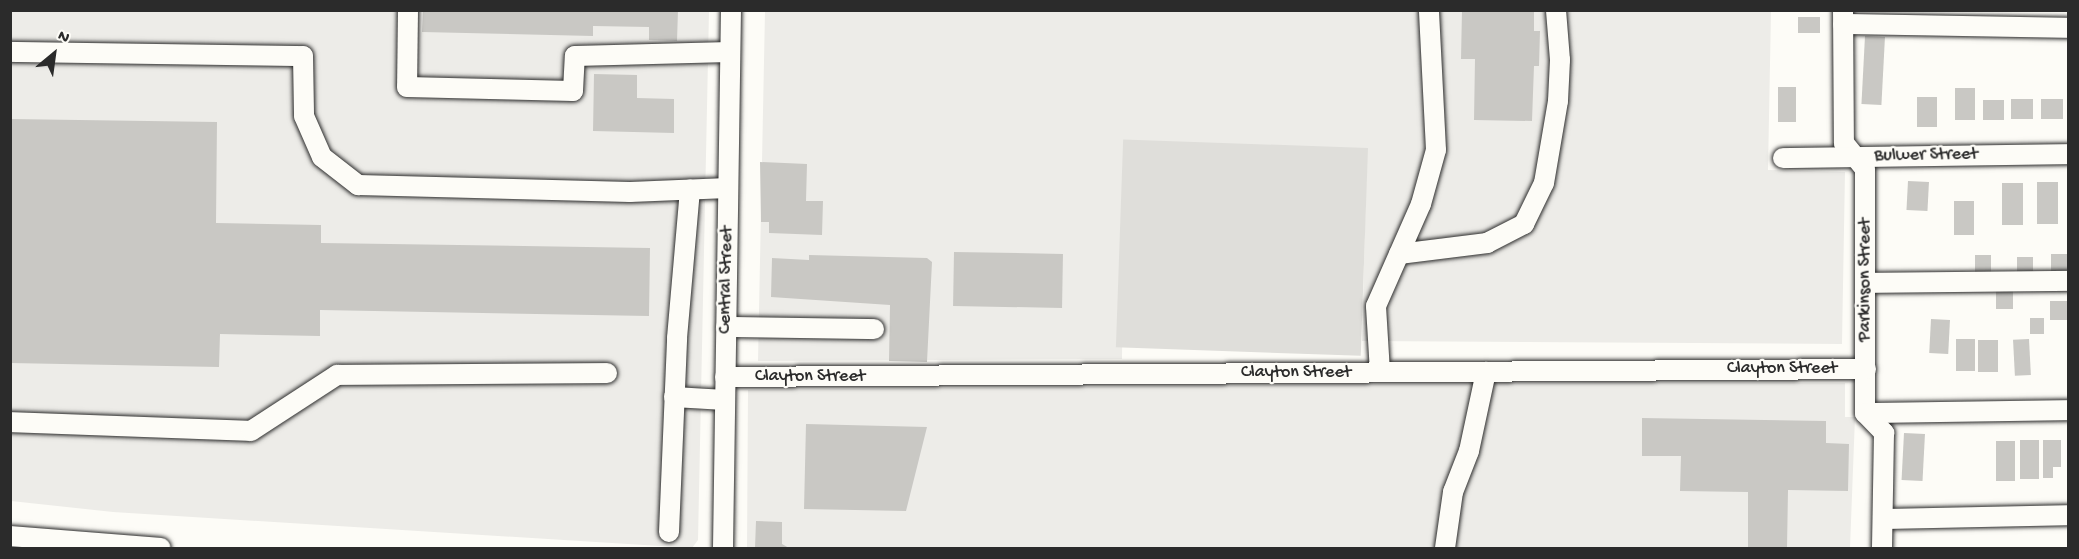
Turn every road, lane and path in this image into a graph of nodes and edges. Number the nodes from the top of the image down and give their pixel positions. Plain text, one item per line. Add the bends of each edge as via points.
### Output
1 (408, 10) edge
2 (731, 10) edge
3 (1429, 10) edge
4 (1556, 10) edge
5 (1843, 17) edge
6 (2068, 28) edge
7 (10, 52) edge
8 (730, 52) junction
9 (2068, 154) edge
10 (1853, 157) junction
11 (1783, 158) dead end
12 (728, 189) junction
13 (690, 190) junction
14 (1399, 254) junction
15 (2068, 280) edge
16 (1866, 283) junction
17 (726, 327) junction
18 (874, 329) dead end
19 (1866, 369) junction
20 (1380, 372) junction
21 (1486, 372) junction
22 (606, 373) dead end
23 (725, 377) junction
24 (674, 397) junction
25 (725, 400) junction
26 (2068, 410) edge
27 (1865, 413) junction
28 (10, 422) edge
29 (2068, 515) edge
30 (1883, 519) junction
31 (669, 532) dead end
32 (10, 536) edge
33 (161, 549) edge
34 (723, 549) edge
35 (1445, 549) edge
36 (1882, 549) edge

1 - 8 street via 407,87 573,91 575,56
2 - 8 street, Central Street
3 - 14 street via 1436,150 1420,204
4 - 14 street via 1558,101 1544,183 1524,224 1487,243
5 - 6 street
5 - 10 street, Parkinson Street via 1844,143
7 - 13 street via 303,56 304,116 322,157 358,185
8 - 12 street, Central Street
9 - 10 street, Bulwer Street
10 - 11 street, Bulwer Street
10 - 16 street, Parkinson Street via 1865,169
12 - 13 street
12 - 17 street, Central Street
13 - 24 street
14 - 20 street via 1376,306
15 - 16 street
16 - 19 street, Parkinson Street
17 - 18 street
17 - 23 street, Central Street
19 - 21 street, Clayton Street
19 - 27 street, Parkinson Street
20 - 21 street, Clayton Street
20 - 23 street, Clayton Street
21 - 35 street via 1469,451 1453,492
22 - 28 street via 337,375 251,431
23 - 25 street, Central Street
24 - 25 street
24 - 31 street
25 - 34 street, Central Street
26 - 27 street
27 - 30 street via 1884,433
29 - 30 street
30 - 36 street
32 - 33 street

